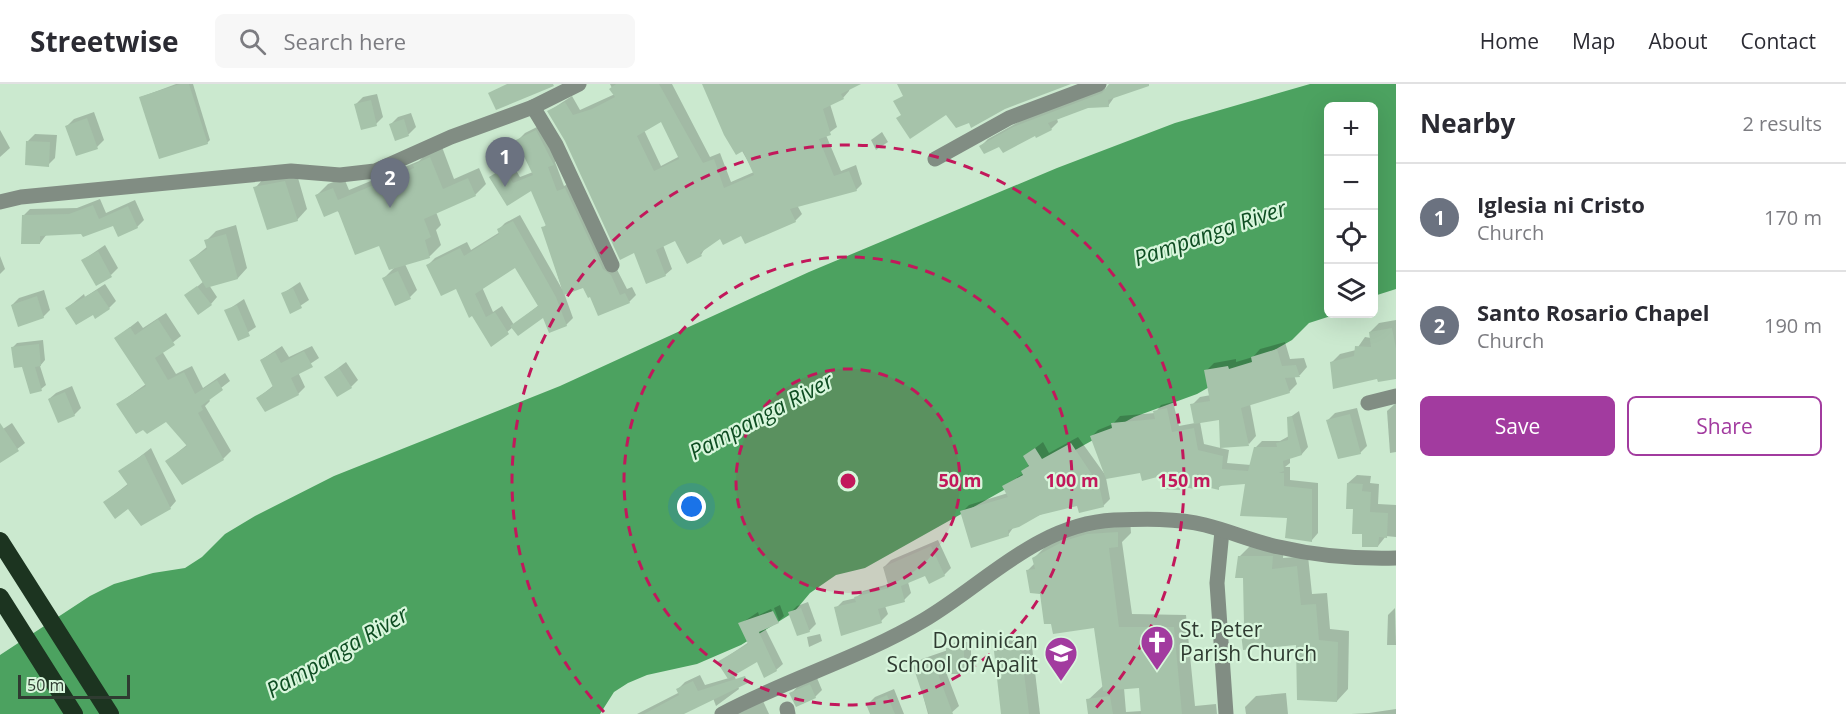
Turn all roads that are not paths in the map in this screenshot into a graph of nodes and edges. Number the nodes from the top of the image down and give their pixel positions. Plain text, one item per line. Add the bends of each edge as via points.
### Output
1 (579, 84) edge
2 (1099, 84) edge
3 (532, 107) junction
4 (935, 159) dead end
5 (0, 202) edge
6 (612, 265) dead end
7 (1396, 396) edge
8 (1368, 403) dead end
9 (1222, 531) junction
10 (0, 541) edge
11 (1396, 558) edge
12 (0, 597) edge
13 (74, 714) edge
14 (110, 714) edge
15 (722, 714) edge
16 (1226, 714) edge

1 - 3 street
2 - 4 street via 1009,118
3 - 5 street via 375,171 340,175 291,171
3 - 6 street via 556,145
7 - 8 street
9 - 11 street via 1323,556
9 - 15 street via 1184,521 1112,520 1060,535 1007,560 924,620
9 - 16 street via 1217,583
10 - 14 highway
12 - 13 highway

